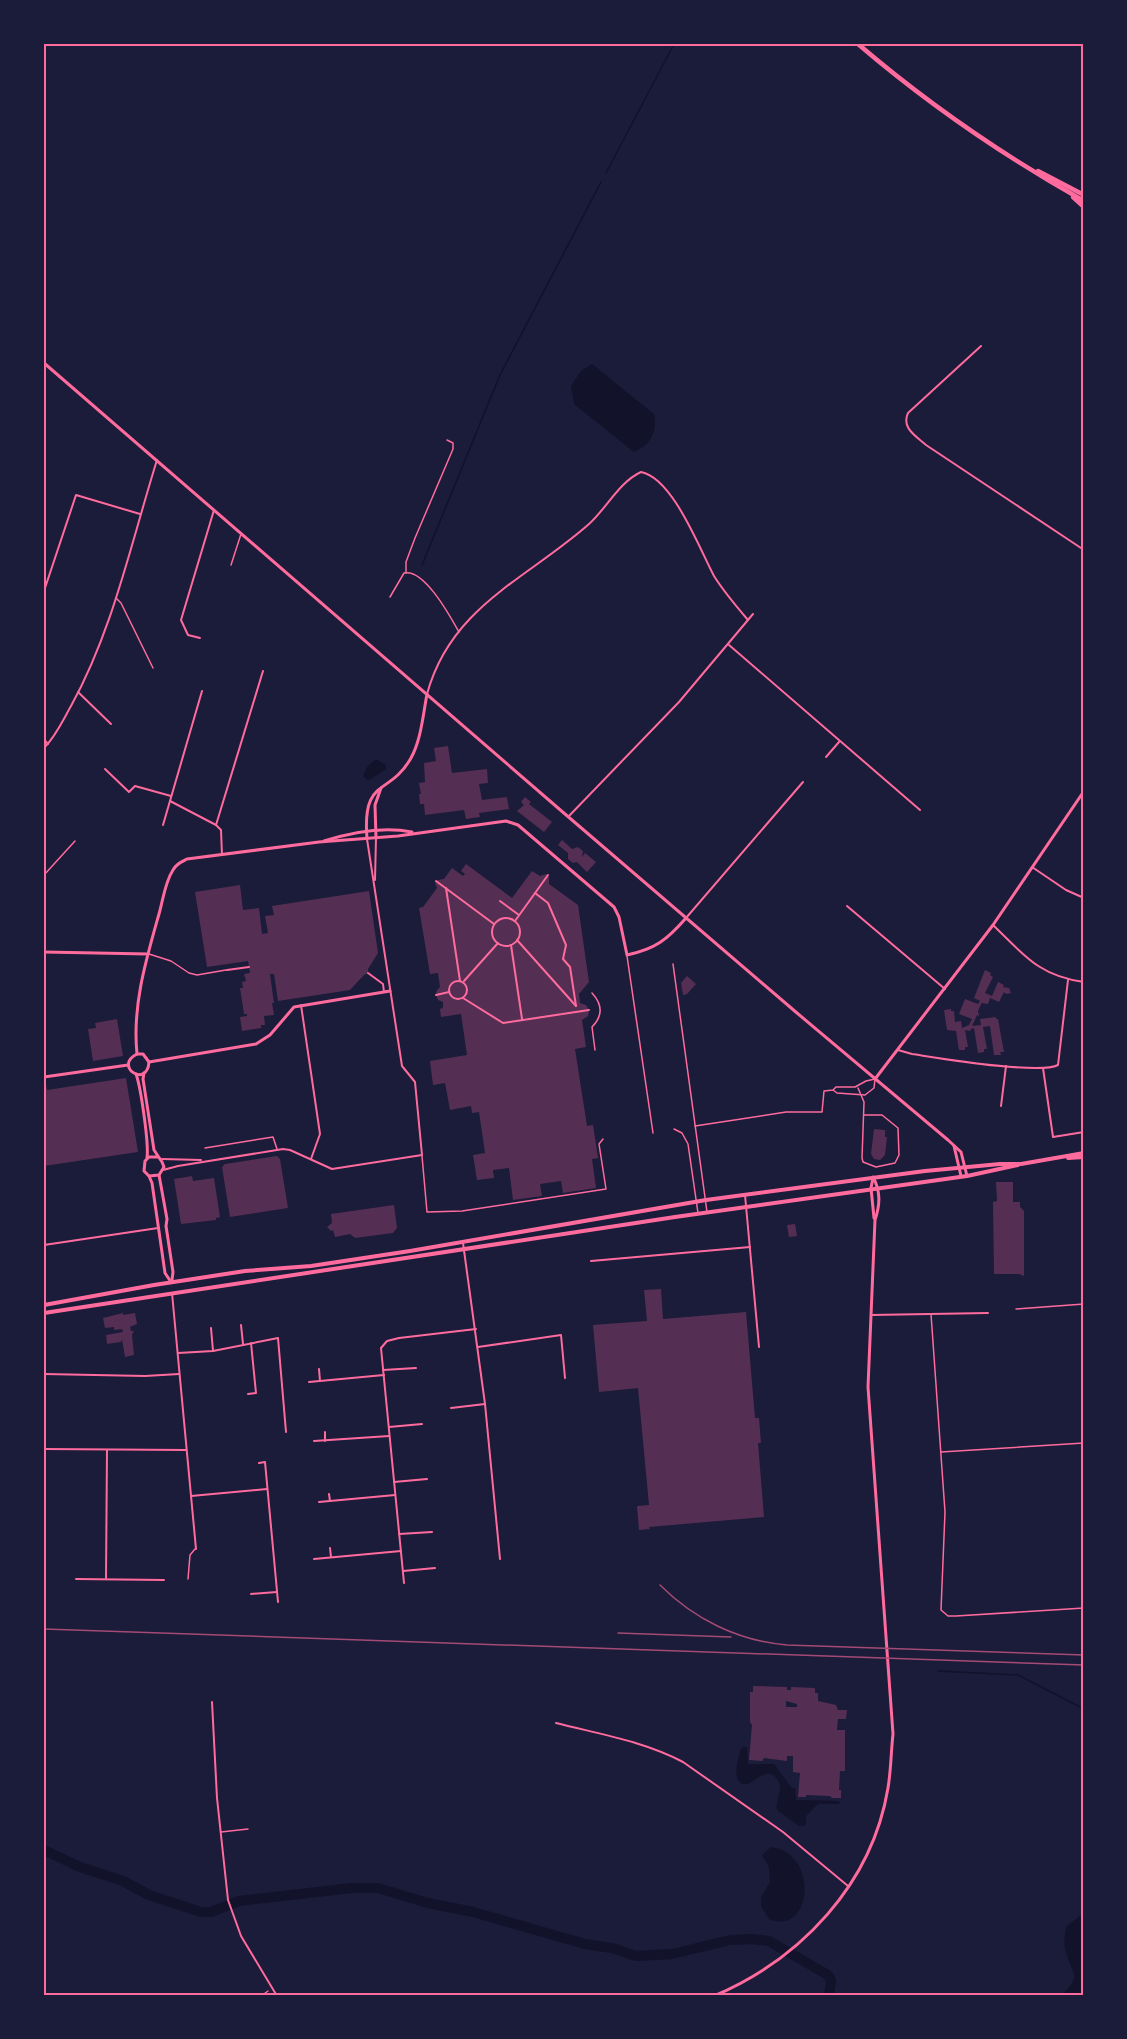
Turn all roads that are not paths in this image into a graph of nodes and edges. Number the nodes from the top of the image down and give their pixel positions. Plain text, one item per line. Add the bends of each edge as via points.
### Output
1 (858, 44) edge
2 (1024, 164) junction
3 (1066, 191) junction
4 (1083, 195) edge
5 (1083, 201) edge
6 (1083, 207) edge
7 (981, 346) dead end
8 (44, 363) edge
9 (447, 440) dead end
10 (156, 460) junction
11 (214, 510) junction
12 (140, 514) junction
13 (241, 533) junction
14 (1083, 550) edge
15 (231, 565) dead end
16 (406, 573) junction
17 (44, 591) edge
18 (390, 597) dead end
19 (115, 598) junction
20 (753, 614) dead end
21 (748, 620) junction
22 (459, 632) junction
23 (200, 638) dead end
24 (728, 645) junction
25 (153, 668) dead end
26 (263, 670) dead end
27 (202, 691) dead end
28 (78, 692) junction
29 (427, 694) junction
30 (111, 724) dead end
31 (44, 739) edge
32 (839, 742) junction
33 (48, 744) junction
34 (44, 748) edge
35 (826, 757) dead end
36 (105, 770) dead end
37 (803, 782) dead end
38 (381, 786) junction
39 (1083, 791) edge
40 (171, 796) junction
41 (170, 801) junction
42 (920, 810) dead end
43 (567, 817) junction
44 (163, 825) dead end
45 (216, 825) junction
46 (367, 831) junction
47 (376, 831) junction
48 (414, 832) junction
49 (376, 838) junction
50 (368, 839) junction
51 (75, 841) dead end
52 (319, 842) junction
53 (222, 855) junction
54 (1032, 867) junction
55 (44, 875) edge
56 (548, 875) dead end
57 (436, 881) dead end
58 (375, 886) junction
59 (446, 888) junction
60 (535, 893) junction
61 (1083, 898) edge
62 (500, 901) dead end
63 (847, 906) dead end
64 (519, 915) junction
65 (686, 918) junction
66 (514, 921) junction
67 (495, 924) junction
68 (993, 925) junction
69 (517, 940) junction
70 (498, 943) junction
71 (511, 945) junction
72 (44, 952) edge
73 (148, 954) junction
74 (627, 956) junction
75 (673, 964) dead end
76 (249, 967) dead end
77 (226, 970) joint
78 (368, 973) dead end
79 (1068, 980) junction
80 (461, 982) junction
81 (1083, 982) edge
82 (945, 989) junction
83 (390, 991) junction
84 (384, 992) junction
85 (449, 992) junction
86 (592, 993) dead end
87 (435, 995) dead end
88 (463, 998) junction
89 (301, 1005) junction
90 (589, 1010) dead end
91 (522, 1020) junction
92 (595, 1050) dead end
93 (898, 1050) junction
94 (137, 1054) junction
95 (149, 1062) junction
96 (129, 1065) junction
97 (1006, 1066) junction
98 (1043, 1068) junction
99 (136, 1074) junction
100 (144, 1074) junction
101 (44, 1077) edge
102 (874, 1079) junction
103 (857, 1087) junction
104 (833, 1090) junction
105 (861, 1094) junction
106 (1001, 1106) dead end
107 (864, 1116) junction
108 (695, 1126) junction
109 (674, 1129) dead end
110 (1083, 1132) edge
111 (653, 1133) dead end
112 (603, 1139) dead end
113 (954, 1146) junction
114 (204, 1148) dead end
115 (277, 1150) junction
116 (422, 1155) junction
117 (1083, 1155) edge
118 (159, 1158) junction
119 (147, 1159) junction
120 (311, 1159) junction
121 (207, 1160) junction
122 (1021, 1164) junction
123 (960, 1167) junction
124 (966, 1167) junction
125 (163, 1170) junction
126 (159, 1175) junction
127 (149, 1176) junction
128 (961, 1176) junction
129 (967, 1176) junction
130 (873, 1177) junction
131 (878, 1187) junction
132 (871, 1188) junction
133 (745, 1194) junction
134 (706, 1200) junction
135 (697, 1202) junction
136 (747, 1207) junction
137 (707, 1213) junction
138 (698, 1214) junction
139 (874, 1220) junction
140 (158, 1228) junction
141 (463, 1240) junction
142 (44, 1245) edge
143 (750, 1246) junction
144 (464, 1250) junction
145 (717, 1250) junction
146 (718, 1256) dead end
147 (591, 1261) dead end
148 (172, 1282) junction
149 (172, 1293) junction
150 (1083, 1304) edge
151 (44, 1305) edge
152 (1016, 1309) dead end
153 (44, 1313) edge
154 (988, 1313) dead end
155 (931, 1314) junction
156 (870, 1316) junction
157 (241, 1324) dead end
158 (211, 1328) dead end
159 (476, 1329) junction
160 (251, 1343) junction
161 (243, 1344) junction
162 (478, 1347) junction
163 (759, 1347) dead end
164 (213, 1351) junction
165 (178, 1353) junction
166 (416, 1368) dead end
167 (319, 1369) dead end
168 (383, 1370) junction
169 (44, 1374) edge
170 (180, 1374) junction
171 (384, 1376) junction
172 (565, 1378) dead end
173 (320, 1381) junction
174 (309, 1382) dead end
175 (248, 1394) dead end
176 (485, 1404) junction
177 (451, 1408) dead end
178 (422, 1424) dead end
179 (389, 1426) junction
180 (286, 1432) dead end
181 (325, 1432) dead end
182 (390, 1436) junction
183 (325, 1441) junction
184 (314, 1442) dead end
185 (1083, 1443) edge
186 (44, 1449) edge
187 (107, 1450) junction
188 (186, 1450) junction
189 (941, 1452) junction
190 (259, 1463) dead end
191 (427, 1479) dead end
192 (394, 1482) junction
193 (267, 1489) junction
194 (329, 1494) dead end
195 (395, 1495) junction
196 (190, 1496) junction
197 (330, 1501) junction
198 (319, 1502) dead end
199 (432, 1532) dead end
200 (399, 1534) junction
201 (330, 1548) dead end
202 (196, 1549) joint
203 (401, 1551) junction
204 (331, 1557) junction
205 (314, 1559) dead end
206 (500, 1559) dead end
207 (435, 1568) dead end
208 (403, 1571) junction
209 (76, 1578) dead end
210 (106, 1578) junction
211 (164, 1580) dead end
212 (188, 1580) dead end
213 (404, 1583) dead end
214 (277, 1592) junction
215 (251, 1594) dead end
216 (278, 1602) dead end
217 (1083, 1608) edge
218 (212, 1702) dead end
219 (556, 1723) dead end
220 (248, 1829) dead end
221 (220, 1833) junction
222 (848, 1886) junction
223 (277, 1995) edge
224 (714, 1995) edge

1 - 2 highway via 932,103
2 - 3 highway
2 - 4 highway
3 - 5 highway
3 - 6 highway
7 - 14 street via 908,413 906,424 926,445
8 - 10 street
9 - 16 lane via 453,443 453,449 415,538
10 - 11 street
10 - 12 street
11 - 13 street
11 - 23 street via 181,620 188,634
12 - 17 street via 76,495
12 - 19 street
13 - 15 lane
13 - 29 street
16 - 18 lane
16 - 22 lane via 413,573 424,582
19 - 25 lane
19 - 28 street via 100,646
20 - 21 street
21 - 22 street via 714,576 684,514 661,486 641,472 627,482 597,518 494,595
21 - 24 street
22 - 29 street via 441,656
24 - 32 street
24 - 43 street via 679,702
26 - 45 street
27 - 40 street
28 - 30 street
28 - 33 street
29 - 38 street via 412,756
29 - 43 street
31 - 33 street
32 - 35 street
32 - 42 street
33 - 34 street
36 - 40 street via 129,792 135,786
37 - 65 street
38 - 46 street via 368,803
38 - 47 street via 375,805
39 - 54 street
40 - 41 street
41 - 44 street
41 - 45 street
43 - 65 street
45 - 53 street via 221,830
46 - 47 street
46 - 50 street
46 - 52 street
47 - 48 street
47 - 49 street
48 - 49 street
48 - 74 street via 512,821 614,907
49 - 50 street
49 - 58 street
50 - 52 street
50 - 58 street
51 - 55 lane
52 - 53 street
53 - 73 street via 187,859 172,870
54 - 61 street
54 - 68 street
56 - 60 street
57 - 59 street
58 - 83 street
59 - 67 street
59 - 80 street
60 - 64 street
60 - 69 street via 548,903 566,945 563,959 570,967 576,1006
62 - 64 street
63 - 82 street
64 - 66 street
65 - 74 street via 666,940
65 - 102 street
66 - 67 street via 502,919
66 - 69 street via 520,932
67 - 70 street via 492,932
68 - 79 street via 1043,971
68 - 82 street
69 - 71 street
70 - 71 street
70 - 80 street
71 - 91 street
72 - 73 street
73 - 77 lane via 196,975
73 - 94 street via 137,1007
74 - 111 lane
75 - 108 lane
76 - 77 street
78 - 84 street via 383,984
79 - 81 street
79 - 98 street via 1058,1065
80 - 85 street via 452,983
80 - 88 street via 467,990
82 - 93 street
83 - 84 street
83 - 116 street via 402,1066 415,1082
84 - 89 street
85 - 87 street
85 - 88 street via 455,998
86 - 92 lane via 601,1012 592,1027
88 - 91 street via 503,1023
89 - 95 street via 294,1007 270,1035 256,1044
89 - 120 street via 320,1134
90 - 91 street
93 - 97 street
93 - 102 street
94 - 95 street via 143,1054
94 - 96 street
95 - 100 street
96 - 99 street
96 - 101 street
97 - 98 street
97 - 106 street
98 - 110 street via 1053,1137
99 - 100 street
99 - 119 street
100 - 118 street via 154,1150
102 - 103 lane
102 - 105 lane via 874,1088
102 - 113 street
103 - 104 lane
103 - 105 lane
104 - 105 lane
104 - 108 lane via 824,1091 822,1112 786,1112
105 - 107 lane
107 - 107 lane via 863,1162 876,1167 895,1164 899,1155 898,1128 882,1115
108 - 134 lane
109 - 135 lane via 682,1133 688,1144
112 - 116 lane via 599,1144 606,1189 462,1211 427,1212
113 - 123 street
113 - 124 street via 961,1152
114 - 115 lane via 273,1137
115 - 120 street via 290,1150
115 - 121 street
116 - 120 street via 332,1168
117 - 122 main road
118 - 119 street
118 - 121 street
118 - 125 street
119 - 127 street via 143,1167
121 - 125 street
122 - 124 main road
122 - 129 main road
123 - 124 main road
123 - 128 street
123 - 130 main road
124 - 129 street
125 - 126 street
126 - 127 street
126 - 148 street
127 - 140 street
128 - 129 main road
128 - 131 main road
130 - 131 street
130 - 132 street
130 - 133 main road
131 - 132 main road
131 - 139 street
132 - 136 main road
132 - 139 street
133 - 134 main road
133 - 136 street
134 - 135 main road
134 - 137 lane
135 - 138 lane
135 - 141 main road
136 - 137 main road
136 - 143 street
137 - 138 main road
138 - 144 main road
139 - 156 street
140 - 142 street
140 - 148 street via 165,1273
141 - 144 street
141 - 148 main road via 326,1264
143 - 145 street
143 - 163 street
144 - 149 main road
144 - 159 street
145 - 146 street
145 - 147 street
148 - 149 main road
148 - 151 main road
149 - 153 main road
149 - 165 street
150 - 152 lane
154 - 155 street
155 - 156 street
155 - 189 lane
156 - 222 street via 868,1387 893,1734 888,1789 878,1826
157 - 161 street
158 - 164 street
159 - 162 street
159 - 168 street via 387,1341 381,1348
160 - 161 street
160 - 175 street via 256,1393
160 - 180 street via 278,1338
161 - 164 street
162 - 172 street via 561,1335
162 - 176 street
164 - 165 street
165 - 170 street
166 - 168 street
167 - 173 street
168 - 171 street
169 - 170 street
170 - 188 street
171 - 173 street
171 - 179 street
173 - 174 street
176 - 177 street
176 - 206 street
178 - 179 street
179 - 182 street
181 - 183 street
182 - 183 street
182 - 192 street
183 - 184 street
185 - 189 lane
186 - 187 street
187 - 188 street
187 - 210 street
188 - 196 street
189 - 217 lane via 945,1532 940,1606 944,1613 956,1616
190 - 193 street via 265,1462
191 - 192 street
192 - 195 street
193 - 196 street
193 - 214 street
194 - 197 street
195 - 197 street
195 - 200 street
196 - 202 street
197 - 198 street
199 - 200 street
200 - 203 street
201 - 204 street
202 - 212 lane via 190,1555
203 - 204 street
203 - 208 street
204 - 205 street
207 - 208 street
208 - 213 street
209 - 210 street
210 - 211 street
214 - 215 street
214 - 216 street
218 - 221 street
219 - 222 street via 634,1742 683,1762 783,1832
220 - 221 lane
221 - 223 street via 230,1906 241,1936
222 - 224 street via 833,1908 782,1959

